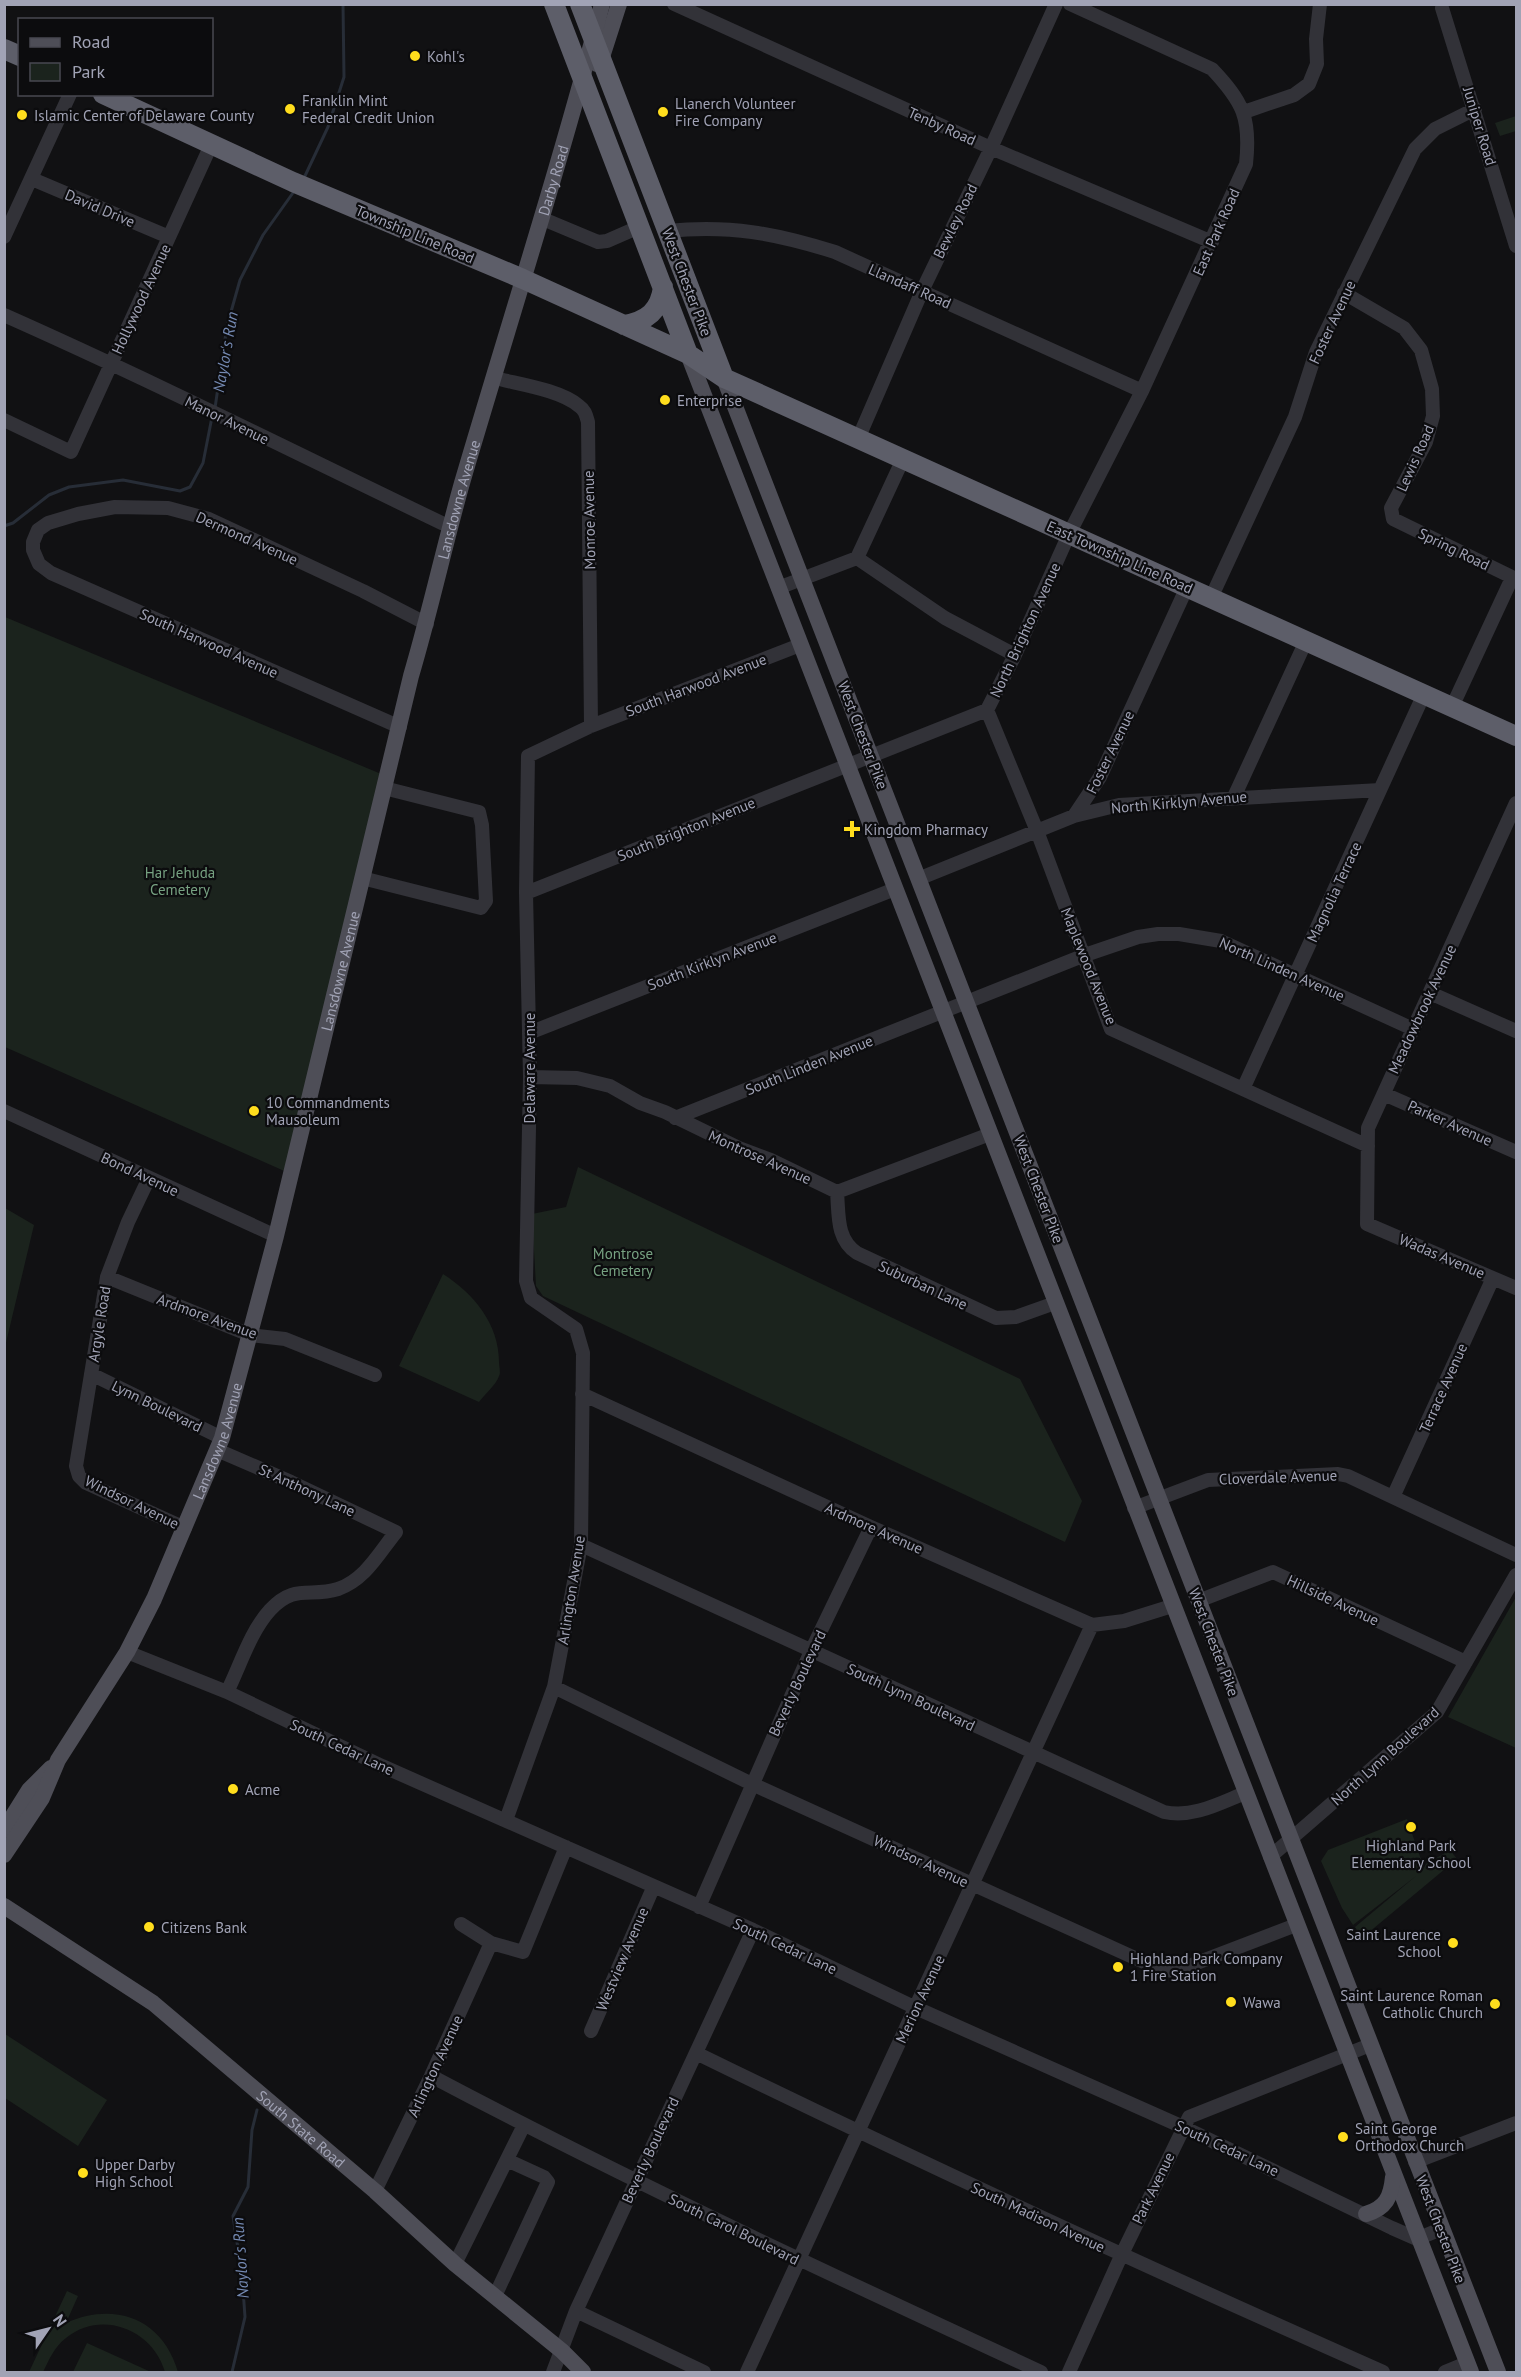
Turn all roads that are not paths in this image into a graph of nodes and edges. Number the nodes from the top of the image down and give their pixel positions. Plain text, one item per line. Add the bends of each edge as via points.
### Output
1 (554, 4) edge
2 (580, 4) edge
3 (674, 4) edge
4 (1056, 4) edge
5 (1070, 4) edge
6 (1320, 4) edge
7 (615, 6) edge
8 (1442, 8) dead end
9 (593, 38) junction
10 (601, 60) junction
11 (583, 81) junction
12 (69, 96) edge
13 (107, 96) edge
14 (1475, 110) junction
15 (1244, 112) junction
16 (211, 145) junction
17 (991, 148) junction
18 (32, 179) junction
19 (543, 219) junction
20 (639, 227) junction
21 (667, 231) junction
22 (4, 237) edge
23 (169, 237) junction
24 (1212, 242) junction
25 (1516, 246) edge
26 (524, 279) junction
27 (663, 287) junction
28 (922, 291) junction
29 (1344, 293) junction
30 (4, 315) edge
31 (624, 325) junction
32 (688, 354) junction
33 (112, 363) junction
34 (495, 378) junction
35 (724, 378) junction
36 (1142, 391) junction
37 (4, 420) edge
38 (858, 439) junction
39 (903, 459) junction
40 (1392, 519) joint
41 (450, 527) junction
42 (1069, 534) junction
43 (33, 545) joint
44 (857, 558) junction
45 (802, 579) junction
46 (1514, 579) edge
47 (1187, 587) junction
48 (778, 588) junction
49 (1211, 598) junction
50 (427, 624) junction
51 (1306, 641) junction
52 (800, 645) junction
53 (1015, 655) junction
54 (1424, 694) junction
55 (1452, 707) junction
56 (987, 710) junction
57 (591, 726) junction
58 (400, 727) junction
59 (1516, 736) edge
60 (528, 756) joint
61 (871, 756) junction
62 (847, 765) junction
63 (384, 788) junction
64 (1380, 790) junction
65 (1234, 797) junction
66 (1516, 803) edge
67 (1074, 816) junction
68 (1037, 831) junction
69 (362, 878) junction
70 (918, 879) junction
71 (895, 889) junction
72 (526, 893) junction
73 (1085, 955) junction
74 (1296, 974) junction
75 (1430, 993) junction
76 (966, 1002) junction
77 (942, 1012) junction
78 (1413, 1029) junction
79 (1516, 1031) edge
80 (529, 1033) junction
81 (530, 1077) junction
82 (1243, 1089) junction
83 (1384, 1094) junction
84 (4, 1112) edge
85 (675, 1118) junction
86 (990, 1134) junction
87 (1368, 1146) junction
88 (1516, 1152) edge
89 (149, 1178) junction
90 (837, 1192) junction
91 (1367, 1224) joint
92 (276, 1236) junction
93 (107, 1277) junction
94 (1493, 1278) junction
95 (1516, 1288) edge
96 (1055, 1303) junction
97 (250, 1335) junction
98 (583, 1353) joint
99 (91, 1374) junction
100 (375, 1375) dead end
101 (582, 1394) junction
102 (219, 1444) junction
103 (79, 1476) joint
104 (1393, 1497) junction
105 (1158, 1499) junction
106 (1134, 1508) junction
107 (871, 1527) junction
108 (185, 1528) junction
109 (581, 1545) junction
110 (1516, 1555) edge
111 (1516, 1575) edge
112 (1198, 1601) junction
113 (1172, 1606) junction
114 (1092, 1625) junction
115 (811, 1651) junction
116 (127, 1652) junction
117 (1466, 1662) junction
118 (554, 1687) junction
119 (227, 1692) junction
120 (1032, 1752) junction
121 (58, 1760) junction
122 (752, 1784) junction
123 (1245, 1793) junction
124 (506, 1820) junction
125 (4, 1830) edge
126 (1290, 1840) junction
127 (566, 1847) junction
128 (4, 1855) edge
129 (1270, 1857) junction
130 (973, 1885) junction
131 (653, 1887) junction
132 (4, 1906) edge
133 (699, 1907) junction
134 (461, 1924) dead end
135 (1296, 1925) junction
136 (753, 1930) junction
137 (491, 1943) junction
138 (916, 2008) junction
139 (591, 2031) dead end
140 (1370, 2045) junction
141 (696, 2054) junction
142 (1346, 2054) junction
143 (431, 2076) junction
144 (1516, 2123) edge
145 (524, 2125) junction
146 (1183, 2127) junction
147 (858, 2133) junction
148 (1387, 2159) junction
149 (507, 2160) junction
150 (1415, 2162) junction
151 (1394, 2176) junction
152 (635, 2181) junction
153 (375, 2191) junction
154 (1366, 2214) junction
155 (1441, 2229) junction
156 (1418, 2239) junction
157 (1121, 2256) junction
158 (799, 2260) junction
159 (455, 2264) junction
160 (495, 2296) junction
161 (576, 2311) junction
162 (562, 2351) junction
163 (1469, 2368) edge
164 (553, 2373) edge
165 (583, 2373) edge
166 (704, 2373) edge
167 (747, 2373) edge
168 (1041, 2373) edge
169 (1069, 2373) edge
170 (1383, 2373) edge
171 (1445, 2373) edge
172 (1498, 2373) edge

1 - 11 highway, West Chester Pike
2 - 9 highway, West Chester Pike
3 - 17 street, Tenby Road
4 - 17 street, Bewley Road
5 - 15 street, East Park Road via 1212,69
6 - 15 street via 1317,64 1309,84 1294,95
7 - 9 main road, Darby Road
7 - 10 main road, Darby Road
8 - 14 street, Juniper Road
9 - 10 highway, West Chester Pike
9 - 11 main road, Darby Road
10 - 11 main road, Darby Road
10 - 21 highway, West Chester Pike
11 - 19 main road, Darby Road
11 - 20 highway, West Chester Pike
12 - 18 street
13 - 16 highway, Township Line Road
14 - 25 street, Juniper Road
14 - 29 street, Foster Avenue via 1435,129 1415,149
15 - 24 street, East Park Road via 1246,164
16 - 23 street, Hollywood Avenue
16 - 26 highway, Township Line Road
17 - 24 street, Tenby Road
17 - 28 street, Bewley Road
18 - 22 street
18 - 23 street, David Drive
19 - 20 street via 598,242
19 - 26 main road, Darby Road
20 - 27 highway, West Chester Pike
21 - 28 street, Llandaff Road via 723,228 792,239 835,252
21 - 35 highway, West Chester Pike
23 - 33 street, Hollywood Avenue
24 - 36 street, East Park Road
26 - 31 highway, Township Line Road
26 - 34 main road, Lansdowne Avenue
27 - 31 highway via 660,304 650,316
27 - 32 highway, West Chester Pike
28 - 36 street, Llandaff Road
28 - 38 street, Bewley Road
29 - 40 street, Lewis Road via 1404,328 1421,350 1432,390 1433,416 1426,442 1391,508
29 - 49 street, Foster Avenue via 1316,352 1294,417
30 - 33 street, Manor Avenue
31 - 32 highway, Township Line Road
32 - 35 highway, Township Line Road
32 - 48 main road, West Chester Pike
33 - 37 street, Hollywood Avenue via 71,452
33 - 41 street, Manor Avenue
34 - 41 main road, Lansdowne Avenue
34 - 57 street, Monroe Avenue via 549,392 580,406 586,413
35 - 38 highway, East Township Line Road
35 - 45 main road, West Chester Pike
36 - 42 street, East Park Road
38 - 39 highway, East Township Line Road
39 - 42 highway, East Township Line Road
39 - 44 street
40 - 46 street, Spring Road
41 - 50 main road, Lansdowne Avenue
42 - 47 highway, East Township Line Road
42 - 53 street, North Brighton Avenue
43 - 50 street, Dermond Avenue via 38,530 57,520 115,507 168,508 209,519
43 - 58 street, South Harwood Avenue via 39,564 51,573
44 - 45 street
44 - 53 street via 937,613
45 - 48 street
45 - 61 main road, West Chester Pike
46 - 55 street
47 - 49 highway, East Township Line Road
47 - 67 street, Foster Avenue via 1100,777
48 - 52 main road, West Chester Pike
49 - 51 highway, East Township Line Road
50 - 58 main road, Lansdowne Avenue
51 - 54 highway, East Township Line Road
51 - 65 street
52 - 57 street, South Harwood Avenue
52 - 62 main road, West Chester Pike
53 - 56 street, North Brighton Avenue
54 - 55 highway, East Township Line Road
54 - 64 street, Magnolia Terrace
55 - 59 highway, East Township Line Road
56 - 61 street, North Brighton Avenue
56 - 68 street, Maplewood Avenue
57 - 60 street, South Harwood Avenue
58 - 63 main road, Lansdowne Avenue
60 - 72 street, Delaware Avenue
61 - 62 street, North Brighton Avenue
61 - 70 main road, West Chester Pike
62 - 71 main road, West Chester Pike
62 - 72 street, South Brighton Avenue
63 - 69 main road, Lansdowne Avenue
63 - 69 street via 479,812 486,901 481,908
64 - 65 street, North Kirklyn Avenue
64 - 74 street, Magnolia Terrace
65 - 67 street, North Kirklyn Avenue via 1134,802
66 - 75 street, Meadowbrook Avenue
67 - 68 street, North Kirklyn Avenue
68 - 70 street, North Kirklyn Avenue
68 - 73 street, Maplewood Avenue
69 - 92 main road, Lansdowne Avenue
70 - 76 main road, West Chester Pike
71 - 77 main road, West Chester Pike
71 - 80 street, South Kirklyn Avenue
72 - 80 street, Delaware Avenue
73 - 74 street, North Linden Avenue via 1138,937 1179,934 1221,941
73 - 76 street, North Linden Avenue
73 - 82 street, Maplewood Avenue via 1112,1029
74 - 78 street, North Linden Avenue
74 - 82 street, Magnolia Terrace
75 - 78 street, Meadowbrook Avenue
75 - 79 street
76 - 77 street, North Linden Avenue
76 - 105 main road, West Chester Pike
77 - 85 street, South Linden Avenue
77 - 86 main road, West Chester Pike
78 - 83 street, Meadowbrook Avenue
80 - 81 street, Delaware Avenue
81 - 85 street, Montrose Avenue via 577,1078 610,1086
81 - 98 street, Delaware Avenue via 526,1281 531,1298 576,1329
82 - 87 street, Maplewood Avenue
83 - 87 street, Meadowbrook Avenue via 1368,1128
83 - 88 street, Parker Avenue
84 - 89 street, Bond Avenue
85 - 90 street, Montrose Avenue
86 - 90 street
86 - 96 main road, West Chester Pike
87 - 91 street, Meadowbrook Avenue
89 - 92 street, Bond Avenue
89 - 93 street, Argyle Road
90 - 96 street, Suburban Lane via 840,1231 849,1248 857,1253 996,1317 1016,1317
91 - 94 street, Wadas Avenue
92 - 97 main road, Lansdowne Avenue
93 - 97 street, Ardmore Avenue
93 - 99 street, Argyle Road
94 - 95 street, Wadas Avenue
94 - 104 street, Terrace Avenue
96 - 106 main road, West Chester Pike
97 - 100 street, Ardmore Avenue via 285,1339
97 - 102 main road, Lansdowne Avenue
98 - 101 street, Arlington Avenue
99 - 102 street, Lynn Boulevard
99 - 103 street, Argyle Road via 76,1466
101 - 107 street, Ardmore Avenue
101 - 109 street, Arlington Avenue
102 - 108 main road, Lansdowne Avenue
102 - 119 street, St Anthony Lane via 396,1532 357,1580 337,1589 295,1592 270,1610
103 - 108 street, Windsor Avenue via 86,1483
104 - 105 street, Cloverdale Avenue via 1338,1474 1216,1478
104 - 110 street, Cloverdale Avenue
105 - 106 street, Cloverdale Avenue
105 - 112 main road, West Chester Pike
106 - 113 main road, West Chester Pike
107 - 114 street, Ardmore Avenue
107 - 115 street, Beverly Boulevard
108 - 116 main road, Lansdowne Avenue
109 - 115 street, South Lynn Boulevard
109 - 118 street, Arlington Avenue
111 - 117 street, North Lynn Boulevard
112 - 117 street, Hillside Avenue via 1273,1572
112 - 126 main road, West Chester Pike
113 - 114 street via 1124,1621
113 - 123 main road, West Chester Pike
114 - 120 street, Merion Avenue
115 - 120 street, South Lynn Boulevard
115 - 122 street, Beverly Boulevard
116 - 119 street, South Cedar Lane
116 - 121 main road, Lansdowne Avenue
117 - 126 street, North Lynn Boulevard via 1429,1720
118 - 122 street, Windsor Avenue
118 - 124 street, Arlington Avenue
119 - 124 street, South Cedar Lane
120 - 123 street, South Lynn Boulevard via 1176,1815 1195,1813
120 - 130 street, Merion Avenue
121 - 125 main road via 29,1790
121 - 128 main road via 42,1798
122 - 130 street, Windsor Avenue
122 - 133 street, Beverly Boulevard
123 - 129 main road, West Chester Pike
124 - 127 street, South Cedar Lane
126 - 129 street, North Lynn Boulevard
126 - 140 main road, West Chester Pike
127 - 131 street, South Cedar Lane
127 - 137 street via 523,1952
129 - 135 main road, West Chester Pike
130 - 135 street, Windsor Avenue via 1165,1970 1181,1969
130 - 138 street, Merion Avenue
131 - 133 street, South Cedar Lane
131 - 139 street, Westview Avenue
132 - 153 main road, South State Road via 153,2004
133 - 136 street, South Cedar Lane
134 - 137 street
135 - 142 main road, West Chester Pike
136 - 138 street, South Cedar Lane
136 - 141 street, Beverly Boulevard
137 - 143 street, Arlington Avenue
138 - 146 street, South Cedar Lane
138 - 147 street, Merion Avenue
140 - 142 street, Park Avenue
140 - 150 main road, West Chester Pike
141 - 147 street, South Madison Avenue
141 - 152 street, Beverly Boulevard
142 - 146 street, Park Avenue via 1189,2117
142 - 148 main road, West Chester Pike
143 - 145 street, South Carol Boulevard
143 - 153 street, Arlington Avenue
144 - 150 street
145 - 149 street
145 - 152 street, South Carol Boulevard
146 - 154 street, South Cedar Lane
146 - 157 street, Park Avenue
147 - 157 street, South Madison Avenue
147 - 158 street, Merion Avenue
148 - 150 main road via 1401,2166
148 - 151 main road, West Chester Pike
149 - 159 street
149 - 160 street via 548,2182
150 - 155 main road, West Chester Pike
151 - 154 main road via 1386,2204
151 - 156 main road, West Chester Pike
152 - 158 street, South Carol Boulevard
152 - 161 street, Beverly Boulevard
153 - 159 main road, South State Road
154 - 156 street, South Cedar Lane
155 - 156 street
155 - 172 main road, West Chester Pike
156 - 163 main road, West Chester Pike
157 - 169 street, Park Avenue
157 - 170 street, South Madison Avenue
158 - 167 street, Merion Avenue
158 - 168 street, South Carol Boulevard
159 - 160 main road, South State Road
160 - 162 main road, South State Road
161 - 162 street, Beverly Boulevard
161 - 166 street
162 - 164 street, Beverly Boulevard
162 - 165 main road, South State Road
163 - 171 street

